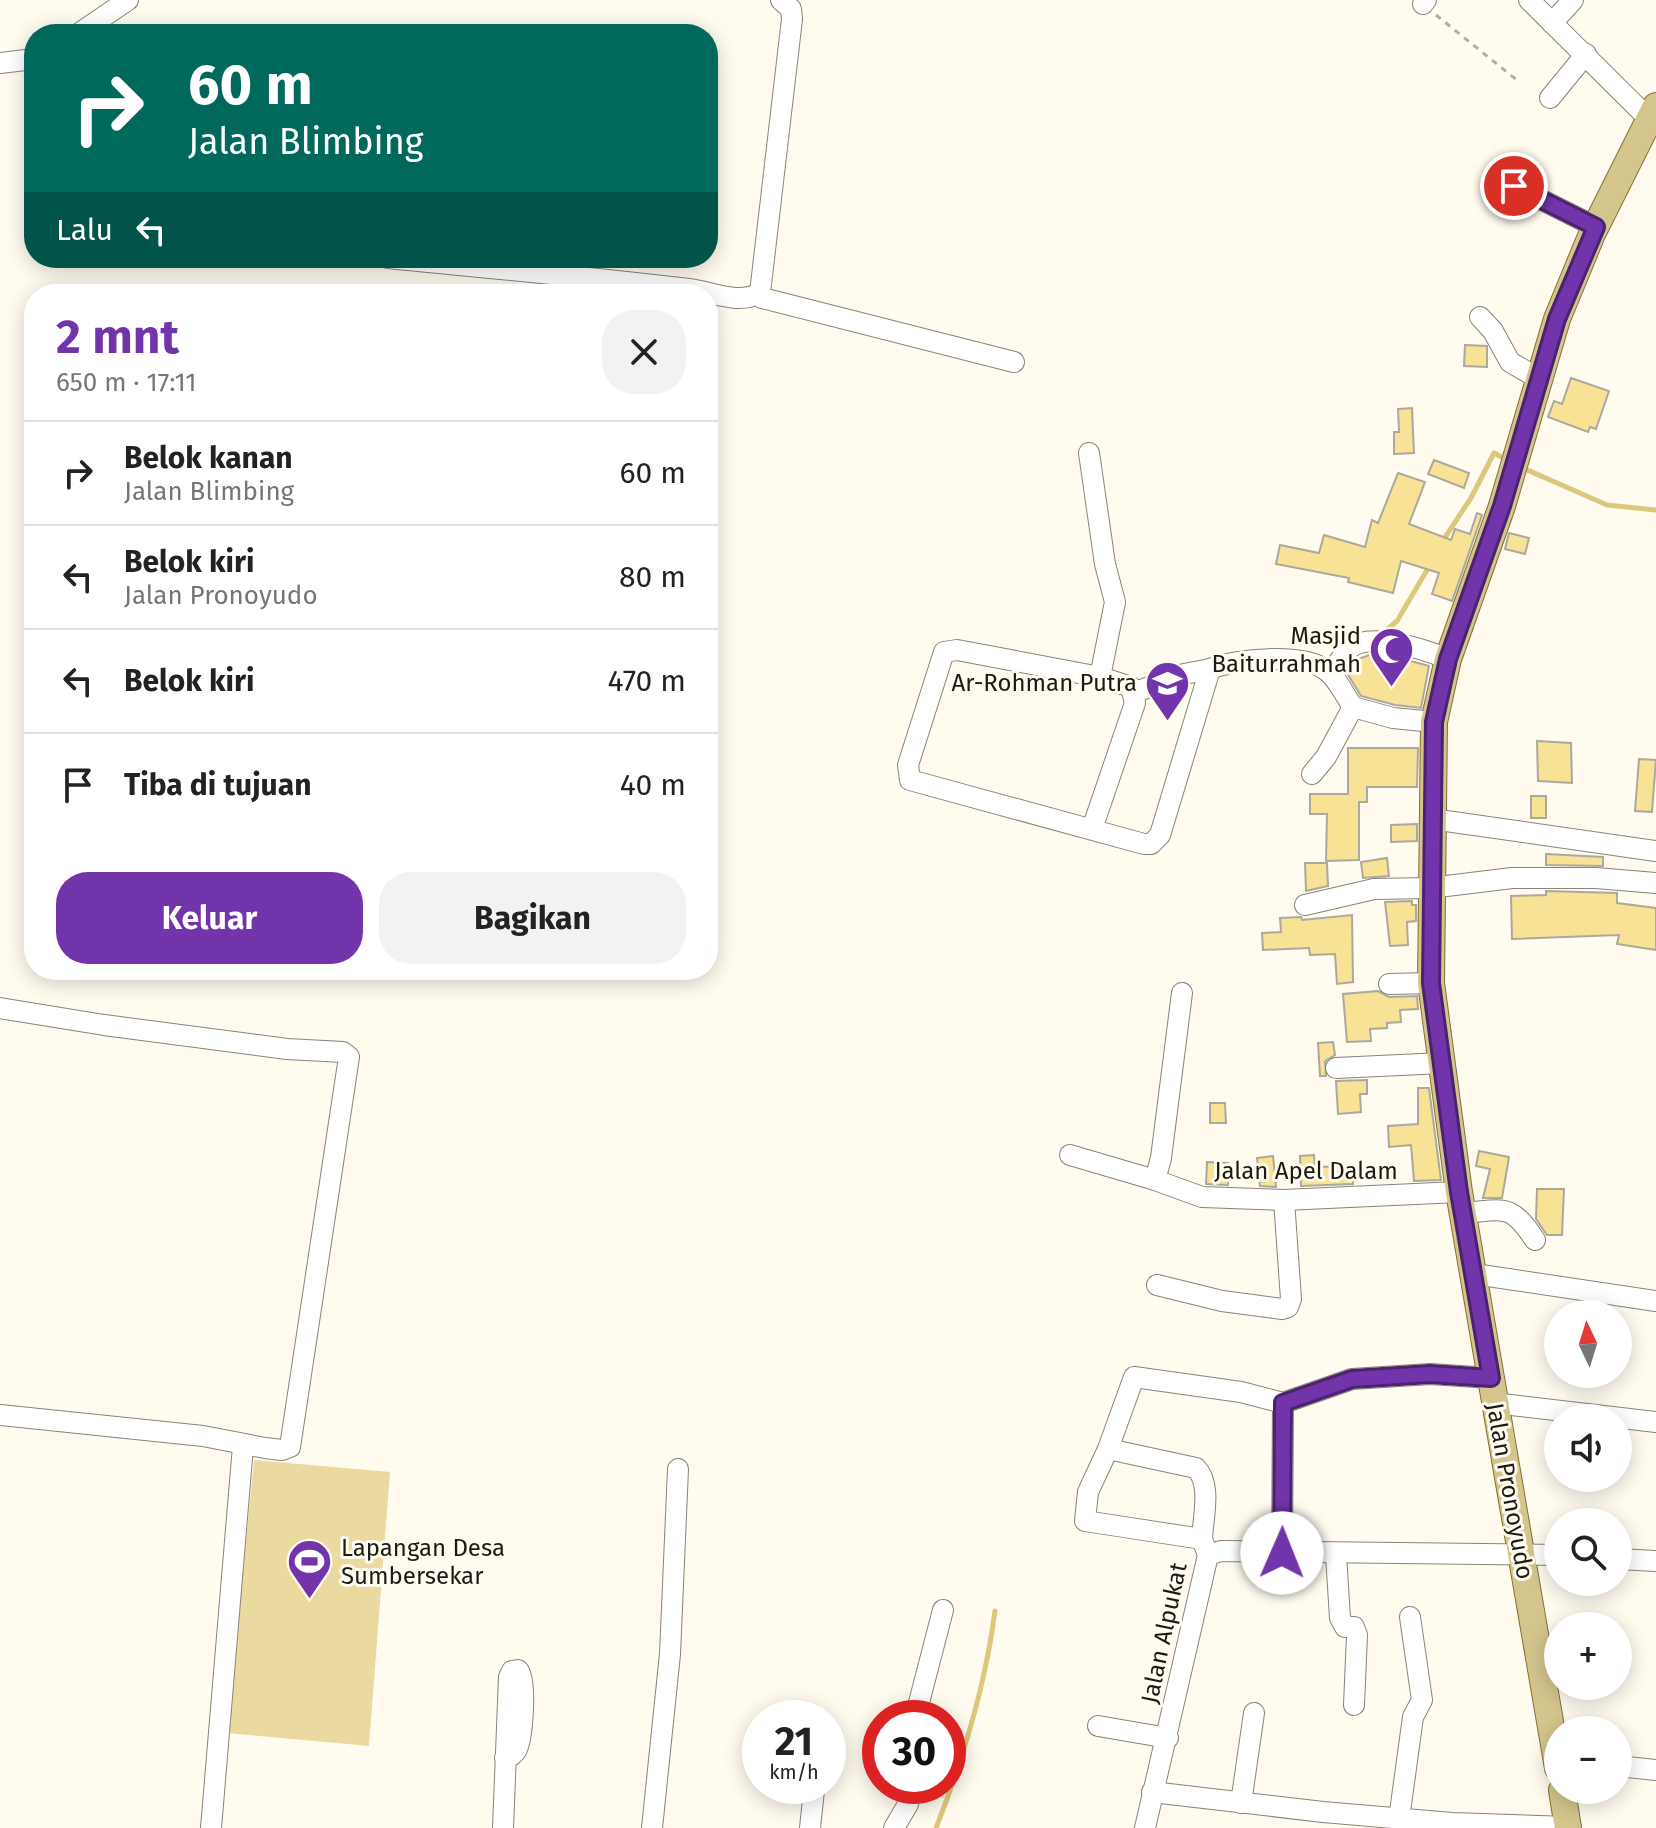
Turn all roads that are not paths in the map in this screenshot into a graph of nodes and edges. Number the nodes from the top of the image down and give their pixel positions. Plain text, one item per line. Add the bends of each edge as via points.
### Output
1 (128, 0) edge
2 (781, 0) edge
3 (1529, 0) edge
4 (1573, 0) edge
5 (1552, 23) junction
6 (93, 24) edge
7 (1586, 54) junction
8 (24, 60) edge
9 (0, 63) edge
10 (1550, 98) dead end
11 (1650, 125) edge
12 (1514, 186) dead end
13 (1596, 227) junction
14 (490, 268) edge
15 (647, 284) edge
16 (718, 293) edge
17 (760, 293) junction
18 (1480, 317) dead end
19 (1014, 362) dead end
20 (1541, 380) junction
21 (1089, 453) dead end
22 (1448, 659) junction
23 (1210, 669) junction
24 (1330, 672) junction
25 (1100, 677) junction
26 (1134, 693) junction
27 (1353, 707) junction
28 (1434, 722) junction
29 (1312, 774) dead end
30 (1432, 819) junction
31 (1092, 829) junction
32 (1656, 851) edge
33 (1656, 883) edge
34 (1430, 888) junction
35 (1305, 905) dead end
36 (1431, 983) junction
37 (1389, 984) dead end
38 (1182, 993) dead end
39 (0, 1008) edge
40 (1443, 1063) junction
41 (1336, 1068) dead end
42 (1070, 1155) dead end
43 (1155, 1180) junction
44 (1284, 1200) junction
45 (1460, 1202) junction
46 (1535, 1240) dead end
47 (1474, 1274) junction
48 (1157, 1285) dead end
49 (1656, 1301) edge
50 (1493, 1390) junction
51 (1283, 1403) junction
52 (0, 1415) edge
53 (1656, 1422) edge
54 (243, 1446) junction
55 (1108, 1449) junction
56 (678, 1469) dead end
57 (1205, 1547) junction
58 (1282, 1553) junction
59 (1520, 1553) junction
60 (1544, 1554) edge
61 (1336, 1555) junction
62 (1632, 1560) edge
63 (1656, 1561) edge
64 (943, 1610) dead end
65 (1410, 1617) dead end
66 (920, 1700) edge
67 (1354, 1705) dead end
68 (1254, 1713) dead end
69 (1549, 1716) edge
70 (1098, 1726) dead end
71 (1168, 1738) junction
72 (505, 1758) dead end
73 (1632, 1767) edge
74 (1656, 1770) edge
75 (1152, 1792) junction
76 (1241, 1803) junction
77 (813, 1804) edge
78 (908, 1804) edge
79 (1564, 1804) edge
80 (1399, 1819) junction
81 (211, 1828) edge
82 (503, 1828) edge
83 (652, 1828) edge
84 (810, 1828) edge
85 (894, 1828) edge
86 (1145, 1828) edge
87 (1568, 1828) edge

1 - 6 street
2 - 17 street via 791,9 792,19
3 - 5 street
4 - 5 street
5 - 7 street
7 - 10 street
7 - 11 street
8 - 9 street
11 - 13 main road, Jalan Pronoyudo
12 - 13 street
13 - 20 main road, Jalan Pronoyudo via 1562,305
14 - 15 street
16 - 17 street via 746,300
17 - 19 street via 766,300
18 - 20 street via 1510,362
20 - 22 main road, Jalan Pronoyudo
21 - 25 street via 1115,602
22 - 24 street via 1393,642 1364,644 1351,648
22 - 28 main road, Jalan Pronoyudo
23 - 24 street via 1230,662 1297,660
23 - 26 street
23 - 31 street via 1157,840 1144,844
24 - 27 street
25 - 26 street via 1126,684
25 - 31 street via 947,650 907,773 914,782
26 - 31 street
27 - 28 street
27 - 29 street
28 - 30 main road, Jalan Pronoyudo
30 - 32 street
30 - 34 main road, Jalan Pronoyudo
33 - 34 street via 1539,878
34 - 35 street via 1374,889
34 - 36 main road, Jalan Pronoyudo
36 - 37 street
36 - 40 main road, Jalan Pronoyudo
38 - 43 street
39 - 54 street via 287,1049 343,1052 349,1057 292,1442 286,1450
40 - 41 street
40 - 45 main road, Jalan Pronoyudo
42 - 43 street, Jalan Apel Dalam
43 - 44 street, Jalan Apel Dalam via 1202,1197
44 - 45 street, Jalan Apel Dalam
44 - 48 street via 1288,1307 1222,1301
45 - 46 street, Jalan Apel Dalam via 1513,1212
45 - 47 main road, Jalan Pronoyudo
47 - 49 street
47 - 50 main road, Jalan Pronoyudo
50 - 51 street via 1430,1374 1352,1379
50 - 53 street
50 - 59 main road, Jalan Pronoyudo
51 - 55 street via 1134,1377
51 - 58 street
52 - 54 street via 203,1436
54 - 81 street
55 - 57 street via 1196,1468 1202,1474
55 - 57 street via 1088,1492 1085,1521
56 - 83 street via 670,1654
57 - 58 street, Jalan Alpukat
57 - 71 street, Jalan Alpukat
58 - 61 street, Jalan Alpukat
59 - 60 street, Jalan Alpukat
59 - 61 street, Jalan Alpukat
59 - 69 main road, Jalan Pronoyudo
61 - 67 street via 1340,1618 1357,1635
62 - 63 street
64 - 66 street
65 - 80 street via 1422,1700 1413,1717
68 - 76 street
70 - 71 street
71 - 75 street, Jalan Alpukat
72 - 82 street
73 - 74 street
75 - 76 street
75 - 86 street, Jalan Alpukat
76 - 80 street
77 - 84 street
78 - 85 street
79 - 87 main road
80 - 87 street

